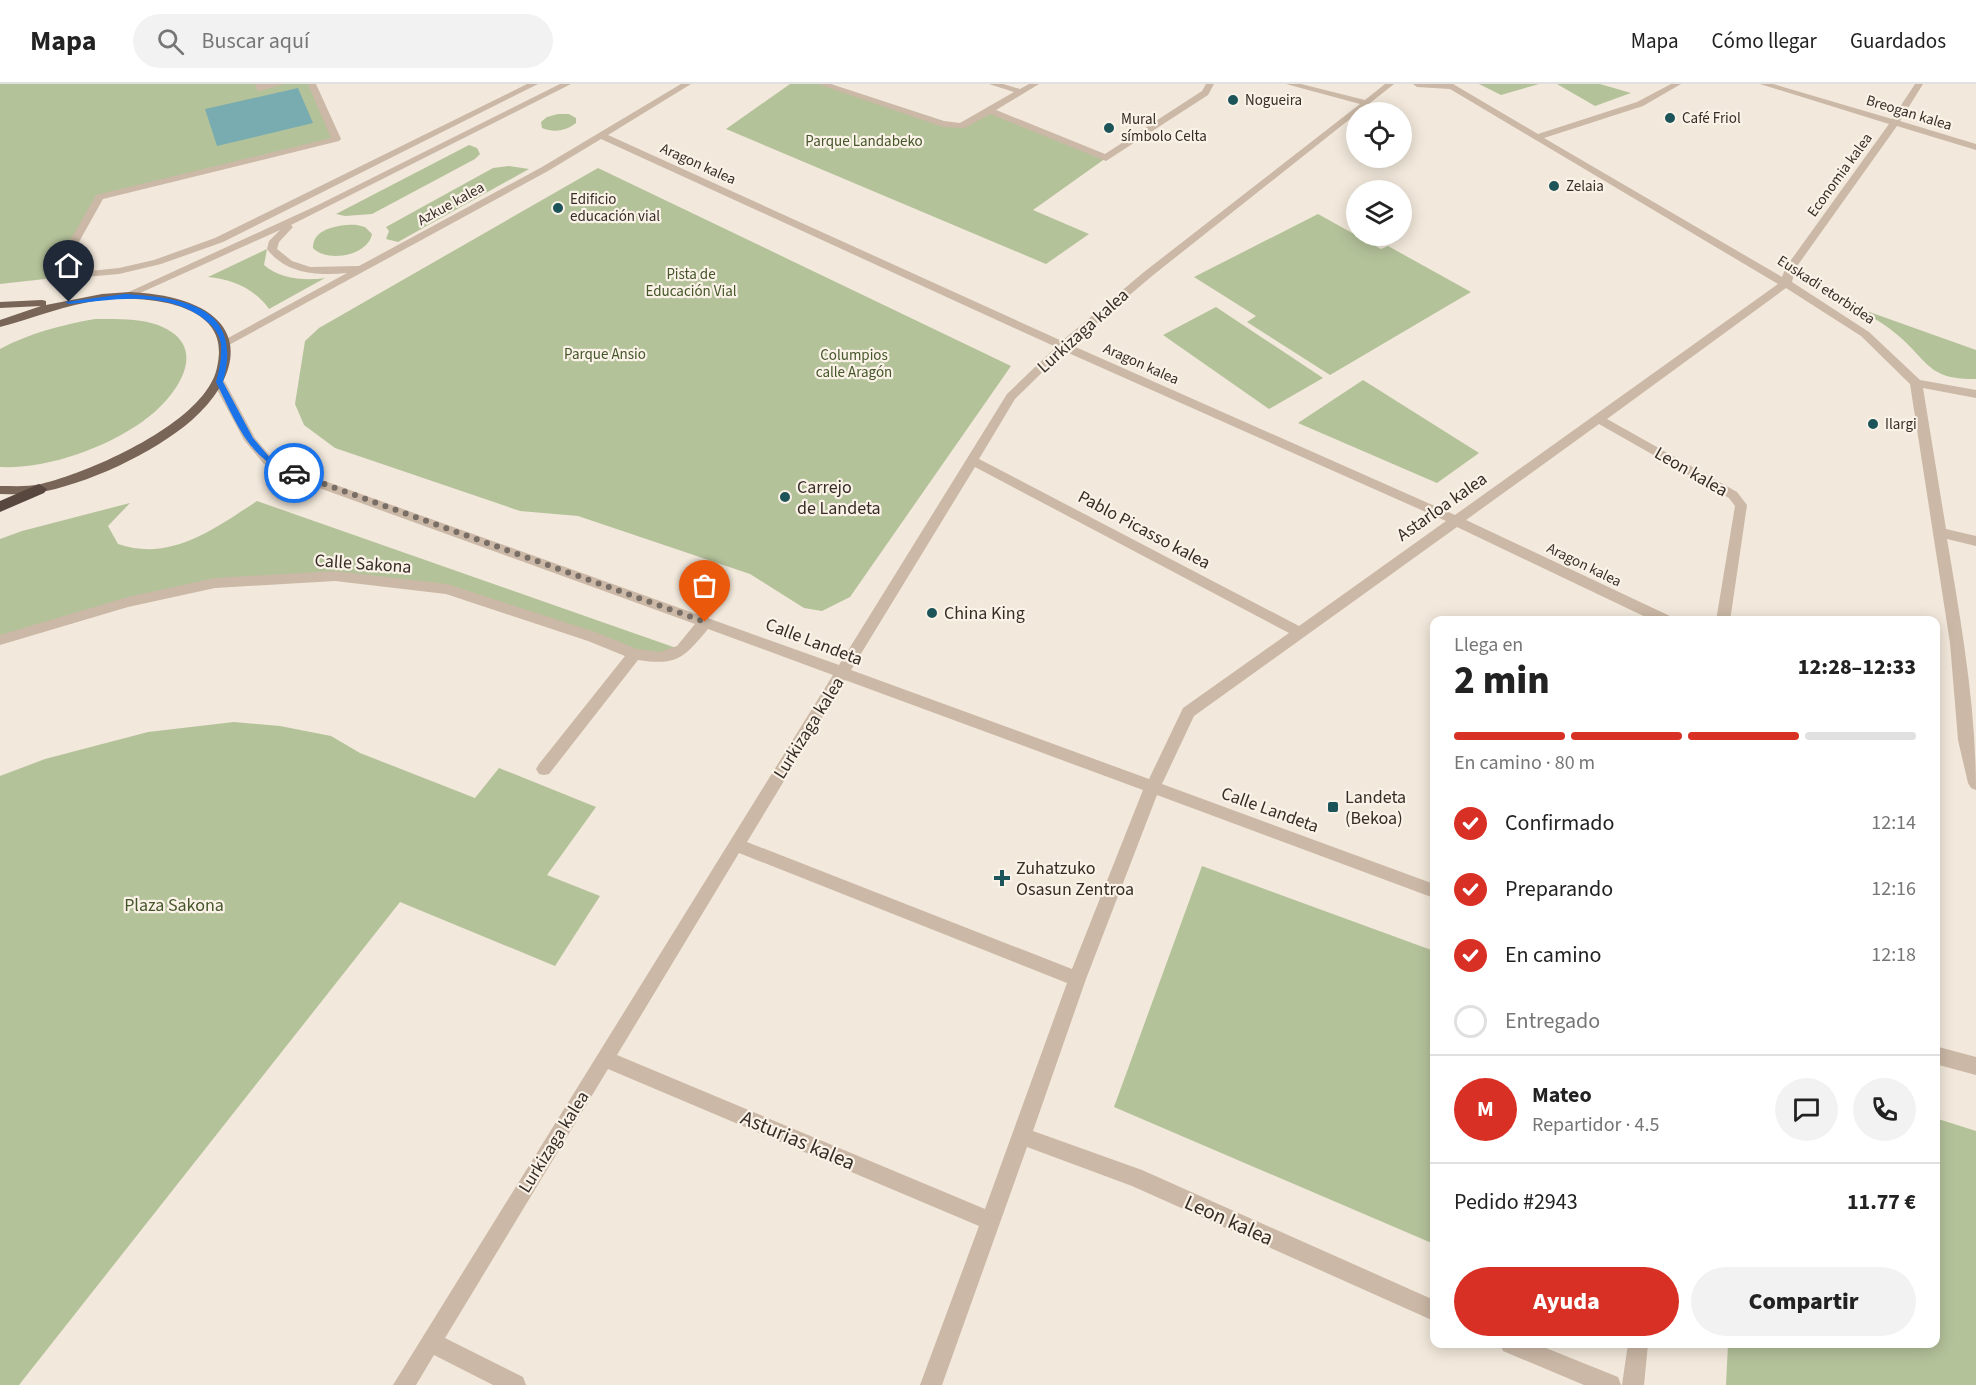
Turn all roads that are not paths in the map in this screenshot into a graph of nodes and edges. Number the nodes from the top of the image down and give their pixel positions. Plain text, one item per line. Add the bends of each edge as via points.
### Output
1 (259, 84) edge
2 (280, 84) edge
3 (312, 84) edge
4 (518, 84) edge
5 (534, 84) edge
6 (567, 84) edge
7 (687, 84) edge
8 (822, 84) edge
9 (993, 84) edge
10 (1035, 84) edge
11 (1210, 84) edge
12 (1290, 84) edge
13 (1390, 84) edge
14 (1417, 84) edge
15 (1677, 84) edge
16 (1764, 84) edge
17 (1919, 84) edge
18 (1450, 86) edge
19 (1022, 92) junction
20 (513, 95) junction
21 (1364, 102) joint
22 (989, 110) junction
23 (1346, 116) edge
24 (1893, 122) junction
25 (602, 136) junction
26 (1536, 138) junction
27 (1976, 147) edge
28 (388, 174) junction
29 (319, 208) junction
30 (368, 266) junction
31 (1786, 283) junction
32 (125, 296) junction
33 (69, 302) junction
34 (0, 305) edge
35 (0, 324) edge
36 (225, 343) junction
37 (1062, 346) junction
38 (219, 382) junction
39 (1916, 383) junction
40 (1976, 394) edge
41 (1599, 419) junction
42 (972, 460) junction
43 (39, 489) junction
44 (0, 490) edge
45 (0, 507) edge
46 (1455, 520) junction
47 (1941, 533) junction
48 (1976, 541) edge
49 (1657, 616) edge
50 (1725, 616) edge
51 (705, 622) junction
52 (1299, 632) junction
53 (0, 640) edge
54 (635, 654) junction
55 (843, 674) junction
56 (544, 770) dead end
57 (1976, 783) edge
58 (1152, 788) junction
59 (737, 845) junction
60 (1430, 890) edge
61 (1077, 979) junction
62 (1940, 1056) edge
63 (605, 1059) junction
64 (1976, 1066) edge
65 (1022, 1136) junction
66 (990, 1221) junction
67 (1430, 1309) edge
68 (430, 1342) junction
69 (1520, 1348) edge
70 (1638, 1348) edge
71 (404, 1385) edge
72 (515, 1385) edge
73 (931, 1385) edge
74 (1610, 1385) edge
75 (1633, 1385) edge

1 - 2 street via 260,88
3 - 20 street via 336,139 99,197 54,278 119,271 210,243
4 - 20 street
5 - 20 street
6 - 28 street
7 - 25 street, Azkue kalea
8 - 22 street via 942,124 962,126
9 - 19 street
10 - 19 street
11 - 22 street via 1205,93 1106,158
12 - 21 street
13 - 21 street, Lurkizaga kalea
14 - 18 street, Euskadi etorbidea
15 - 26 street via 1640,104
16 - 24 street, Breogan kalea
17 - 24 street, Economia kalea
18 - 26 street, Euskadi etorbidea
19 - 22 street
20 - 28 street via 456,127
23 - 37 street, Lurkizaga kalea
24 - 27 street, Breogan kalea
24 - 31 street, Economia kalea via 1790,269
25 - 30 street, Azkue kalea
25 - 37 street, Aragon kalea
26 - 31 street, Euskadi etorbidea
28 - 29 street
29 - 30 street via 282,231 274,241 272,249 280,260 318,271
29 - 32 street
30 - 36 street, Azkue kalea
31 - 39 street, Euskadi etorbidea via 1865,334
31 - 41 street, Astarloa kalea
32 - 33 main road
32 - 36 main road via 163,299 193,308 214,322
33 - 34 main road
33 - 35 main road
36 - 38 main road via 225,363
37 - 42 street, Lurkizaga kalea via 1011,397
37 - 46 street, Aragon kalea
38 - 43 main road via 189,416 146,447 97,471
38 - 51 street, Calle Landeta via 250,440 268,460 304,478
39 - 40 street
39 - 47 street
41 - 46 street, Astarloa kalea
41 - 50 street, Leon kalea via 1733,495 1741,505
42 - 52 street, Pablo Picasso kalea
42 - 55 street, Lurkizaga kalea
43 - 44 main road
43 - 45 highway
46 - 49 street, Aragon kalea
46 - 52 street, Astarloa kalea
47 - 48 street
47 - 57 street via 1966,740
51 - 54 street, Calle Sakona via 672,656
51 - 55 street, Calle Landeta
52 - 58 street, Astarloa kalea via 1188,712
53 - 54 street, Calle Sakona via 128,602 215,583 335,576 447,589
54 - 56 street
55 - 58 street, Calle Landeta
55 - 59 street, Lurkizaga kalea
58 - 60 street, Calle Landeta
58 - 61 street
59 - 61 street
59 - 63 street, Lurkizaga kalea
61 - 65 street
62 - 64 street
63 - 66 street, Asturias kalea
63 - 68 street, Lurkizaga kalea
65 - 66 street
65 - 67 street, Leon kalea via 1135,1177
66 - 73 street
68 - 71 street, Lurkizaga kalea
68 - 72 street
69 - 74 street
70 - 75 street

